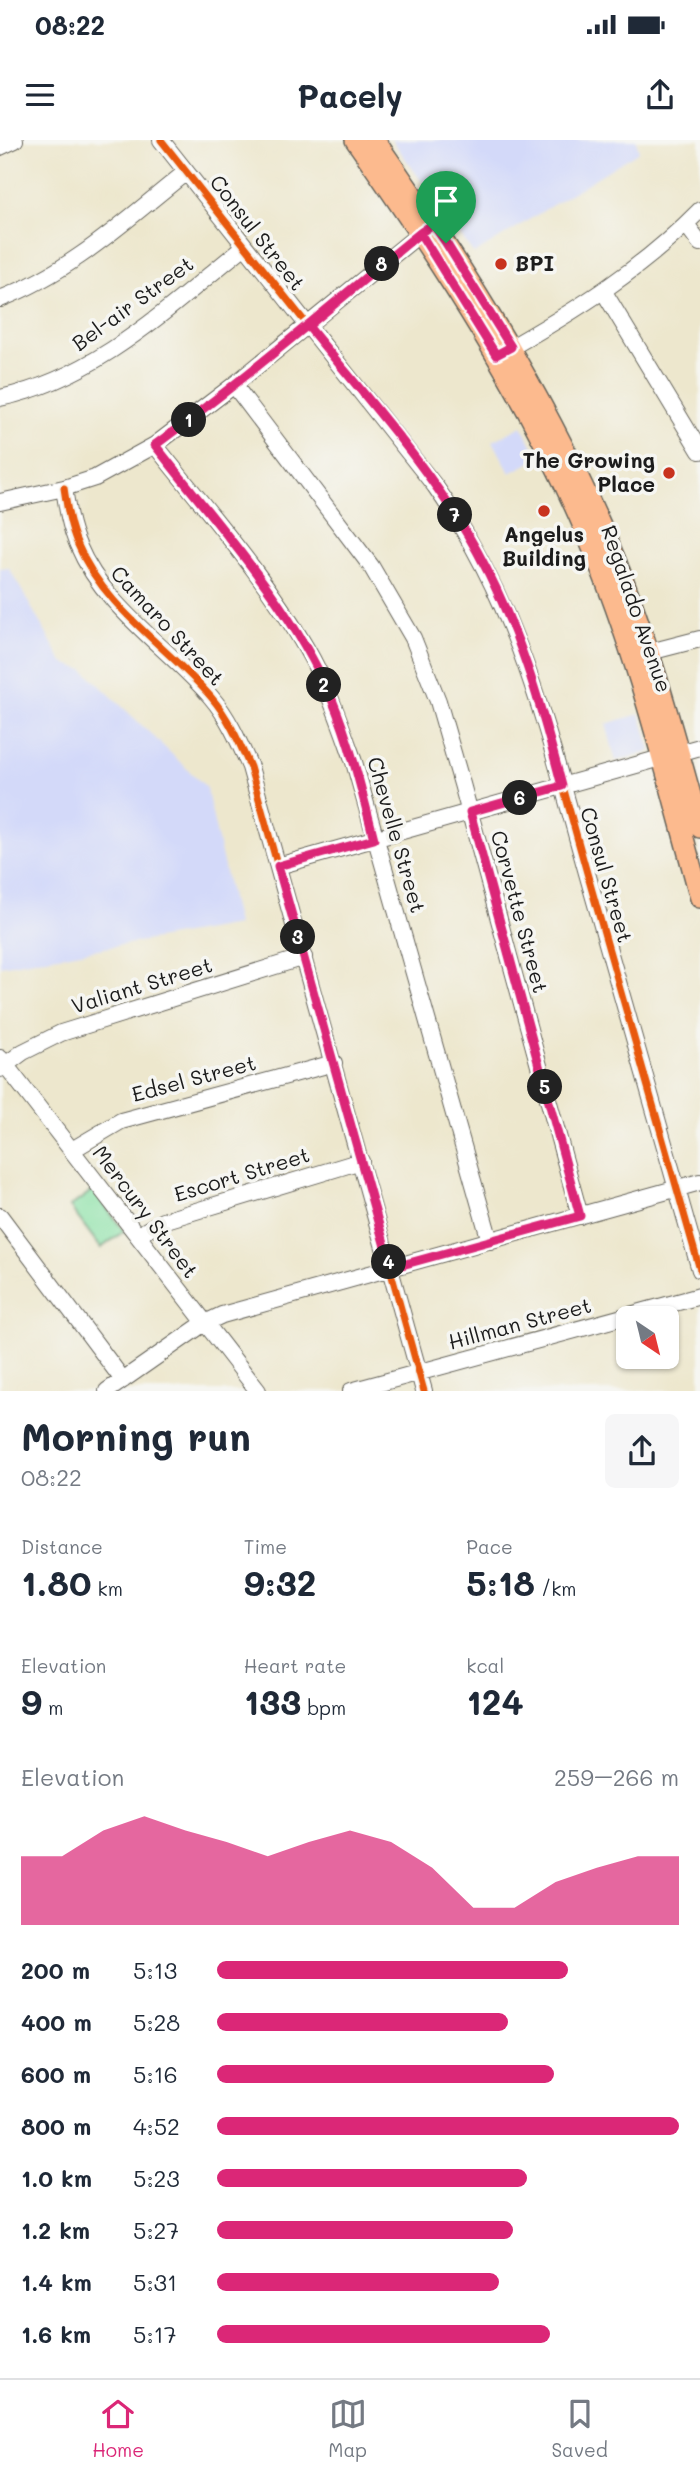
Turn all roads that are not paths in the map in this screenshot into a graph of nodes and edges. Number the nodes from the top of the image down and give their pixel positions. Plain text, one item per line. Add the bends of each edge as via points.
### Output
1 (15, 140) edge
2 (161, 140) edge
3 (355, 140) edge
4 (375, 140) edge
5 (0, 147) edge
6 (186, 172) junction
7 (700, 210) edge
8 (686, 224) junction
9 (426, 228) junction
10 (700, 243) edge
11 (245, 246) junction
12 (604, 292) junction
13 (0, 299) edge
14 (308, 326) junction
15 (504, 351) junction
16 (234, 385) junction
17 (0, 398) edge
18 (155, 445) junction
19 (700, 451) edge
20 (64, 488) junction
21 (0, 502) edge
22 (700, 639) edge
23 (640, 655) junction
24 (700, 747) edge
25 (671, 756) junction
26 (562, 786) junction
27 (470, 812) junction
28 (700, 828) edge
29 (374, 839) junction
30 (278, 866) junction
31 (700, 898) edge
32 (304, 957) junction
33 (334, 1063) junction
34 (2, 1064) edge
35 (72, 1150) junction
36 (361, 1161) junction
37 (700, 1182) edge
38 (677, 1189) junction
39 (0, 1216) edge
40 (580, 1216) junction
41 (138, 1235) junction
42 (490, 1241) junction
43 (391, 1268) junction
44 (700, 1270) edge
45 (700, 1296) edge
46 (203, 1324) junction
47 (419, 1373) junction
48 (123, 1380) junction
49 (107, 1391) edge
50 (258, 1391) edge
51 (351, 1391) edge
52 (424, 1391) edge

1 - 5 street
2 - 6 street, Consul Street
3 - 9 main road, Regalado Avenue
4 - 9 main road, Regalado Avenue
6 - 11 street, Consul Street
6 - 13 street via 63,268
7 - 8 street
8 - 10 street
8 - 12 street
9 - 14 street
9 - 15 main road, Regalado Avenue
11 - 14 street, Consul Street
11 - 17 street, Bel-air Street via 105,355 59,380
12 - 15 street
12 - 19 street
14 - 16 street
14 - 26 street, Consul Street via 435,486 477,550 527,663
15 - 23 main road, Regalado Avenue
16 - 18 street
16 - 27 street, Corvette Street via 394,602 438,701
18 - 20 street via 114,470
18 - 29 street, Chevelle Street via 265,586 308,650 345,736
20 - 21 street
20 - 30 street, Camaro Street via 73,531 93,573 128,615 211,696 232,727 250,767
22 - 23 street
23 - 25 main road, Regalado Avenue
24 - 25 street
25 - 26 street
25 - 28 main road, Regalado Avenue
25 - 31 main road, Regalado Avenue
26 - 27 street
26 - 38 street, Consul Street
27 - 29 street
27 - 40 street, Corvette Street
29 - 30 street
29 - 42 street, Chevelle Street
30 - 32 street, Camaro Street
32 - 33 street, Camaro Street
32 - 34 street, Valiant Street via 61,1033
33 - 35 street, Edsel Street via 121,1121
33 - 36 street, Camaro Street
34 - 35 street, Mercury Street
35 - 41 street, Mercury Street
36 - 41 street, Escort Street via 163,1221
36 - 43 street, Camaro Street
37 - 38 street
38 - 40 street
38 - 44 street, Consul Street
39 - 48 street
40 - 42 street
41 - 46 street, Mercury Street
42 - 43 street
43 - 46 street
43 - 47 street, Camaro Street
45 - 47 street, Hillman Street
46 - 48 street
46 - 50 street, Mercury Street
47 - 51 street, Hillman Street
47 - 52 street, Camaro Street
48 - 49 street

